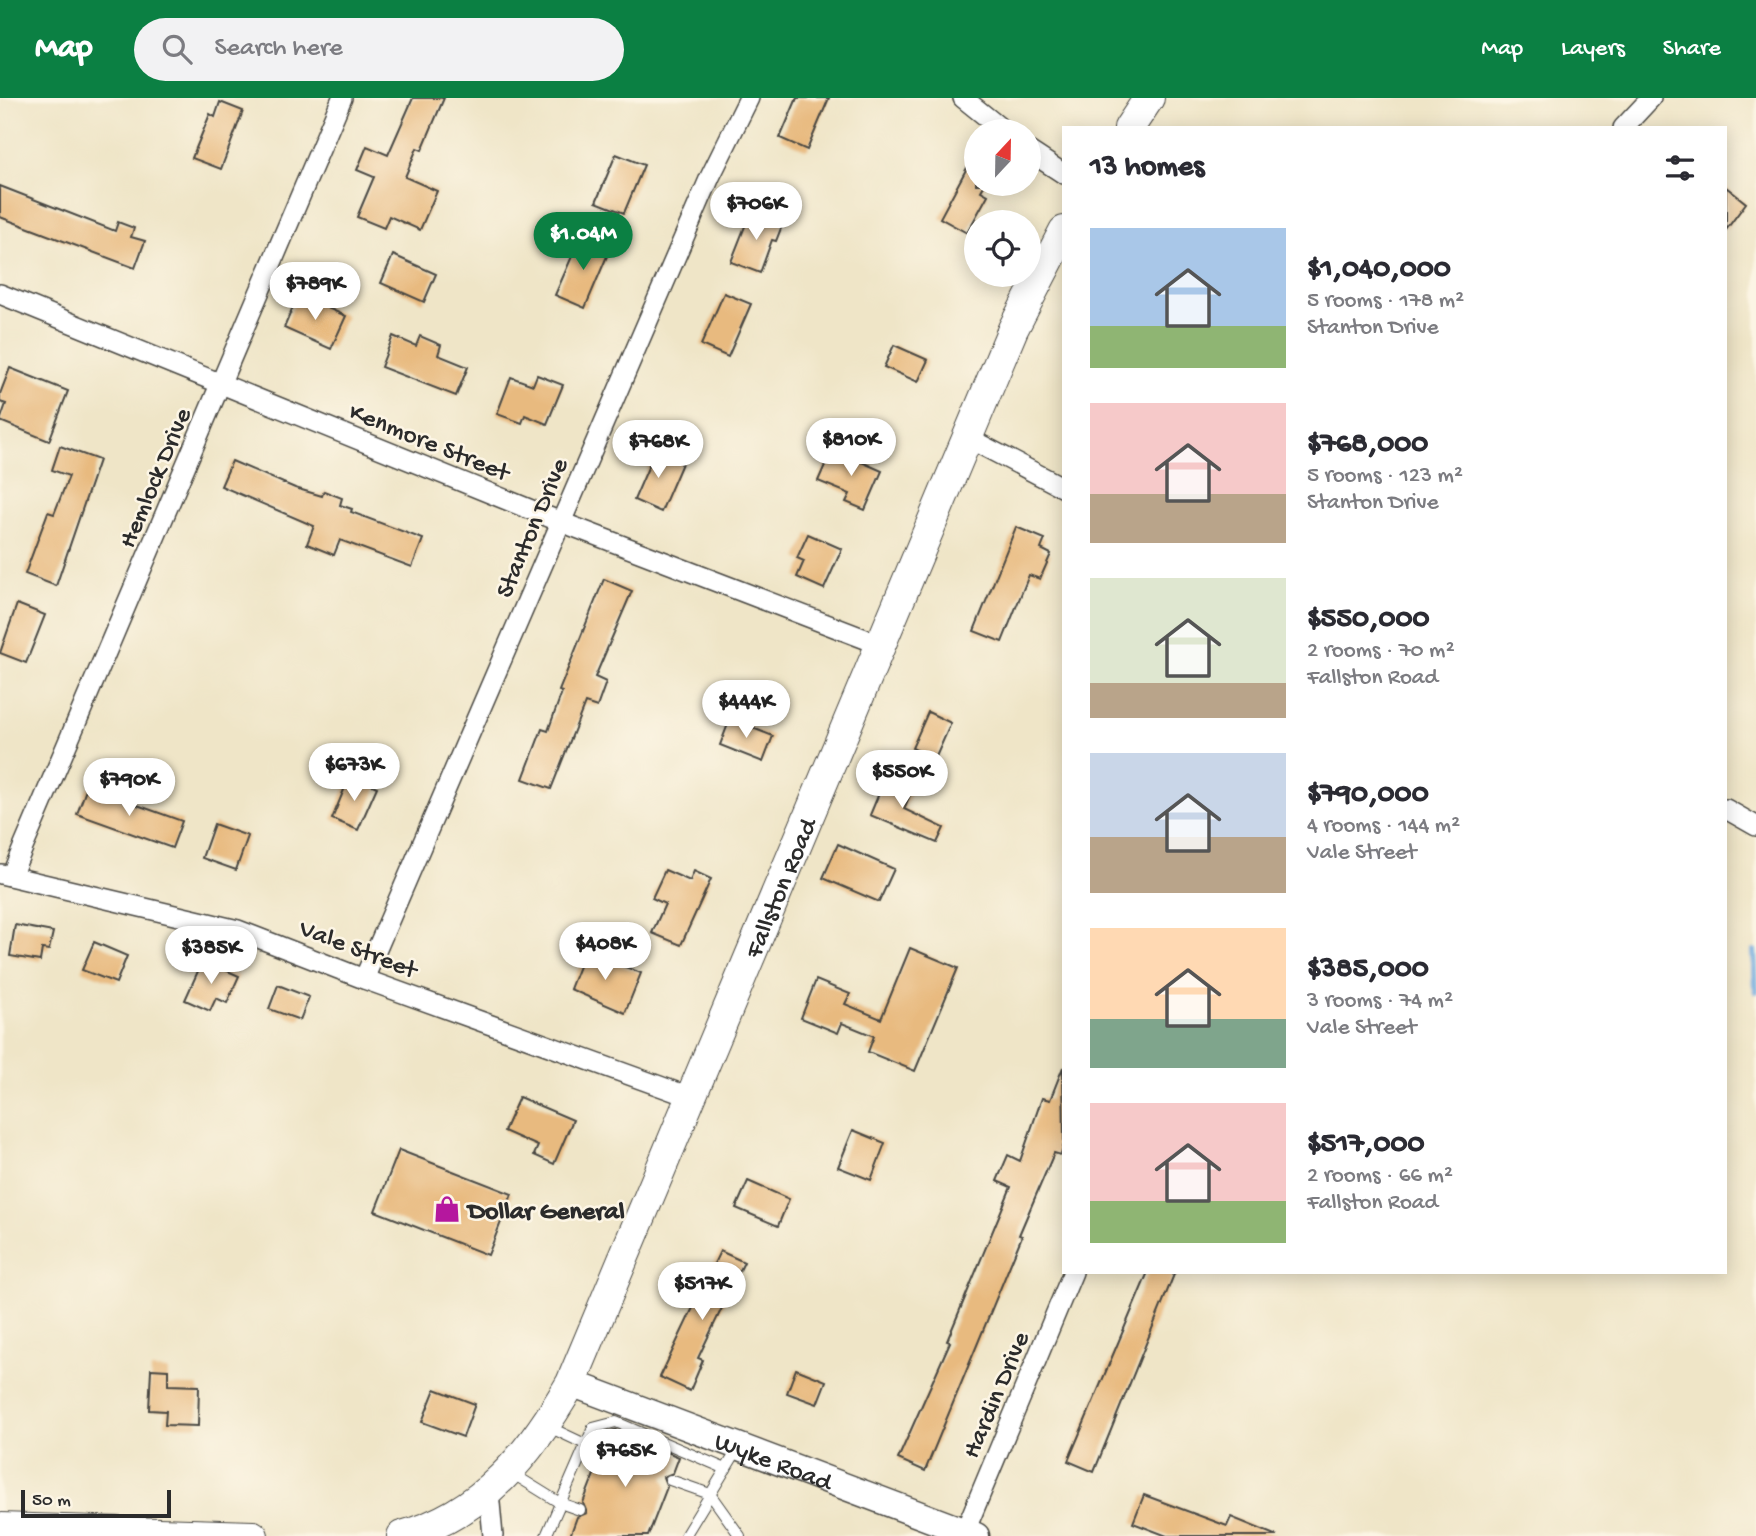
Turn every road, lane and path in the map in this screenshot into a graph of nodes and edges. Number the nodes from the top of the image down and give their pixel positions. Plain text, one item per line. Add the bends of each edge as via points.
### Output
1 (342, 98) edge
2 (749, 98) edge
3 (962, 98) edge
4 (1149, 98) edge
5 (1651, 98) edge
6 (989, 119) edge
7 (1130, 126) edge
8 (1625, 126) edge
9 (1041, 159) edge
10 (1062, 173) edge
11 (1062, 235) edge
12 (0, 294) edge
13 (221, 384) junction
14 (968, 438) junction
15 (1062, 487) edge
16 (561, 522) junction
17 (881, 645) junction
18 (1727, 810) edge
19 (1756, 826) edge
20 (5, 875) edge
21 (364, 979) junction
22 (690, 1097) junction
23 (1072, 1274) edge
24 (570, 1383) junction
25 (546, 1425) junction
26 (654, 1426) junction
27 (739, 1446) junction
28 (585, 1447) junction
29 (602, 1452) dead end
30 (726, 1469) junction
31 (670, 1480) dead end
32 (499, 1481) junction
33 (710, 1494) junction
34 (560, 1503) junction
35 (580, 1510) dead end
36 (0, 1528) edge
37 (142, 1534) edge
38 (968, 1535) edge
39 (253, 1536) edge
40 (402, 1536) edge
41 (493, 1536) edge
42 (546, 1536) edge
43 (685, 1536) edge
44 (740, 1536) edge

1 - 13 street, Hemlock Drive
2 - 16 street, Stanton Drive via 710,177
3 - 6 street
4 - 7 main road
5 - 8 street
9 - 10 street
11 - 14 main road, Fallston Road via 1013,329
12 - 13 street, Kenmore Street
13 - 16 street, Kenmore Street
13 - 20 street, Hemlock Drive
14 - 15 street
14 - 17 main road, Fallston Road
16 - 17 street, Kenmore Street
16 - 21 street, Stanton Drive
17 - 22 main road, Fallston Road
18 - 19 street
20 - 21 street, Vale Street via 238,930
21 - 22 street, Vale Street
22 - 24 main road, Fallston Road
23 - 38 street, Hardin Drive
24 - 25 main road, Fallston Road
24 - 26 main road, Wyke Road
25 - 28 lane
25 - 32 main road, Fallston Road
26 - 27 main road, Wyke Road
26 - 28 lane via 616,1422 593,1428
26 - 30 lane
27 - 30 lane
27 - 38 main road, Wyke Road
28 - 29 lane
28 - 34 lane
30 - 33 lane
31 - 33 lane
32 - 34 lane
32 - 40 main road, Fallston Road via 454,1517
32 - 41 street
33 - 43 lane
33 - 44 lane
34 - 35 lane
34 - 42 lane
36 - 37 main road
37 - 39 main road

